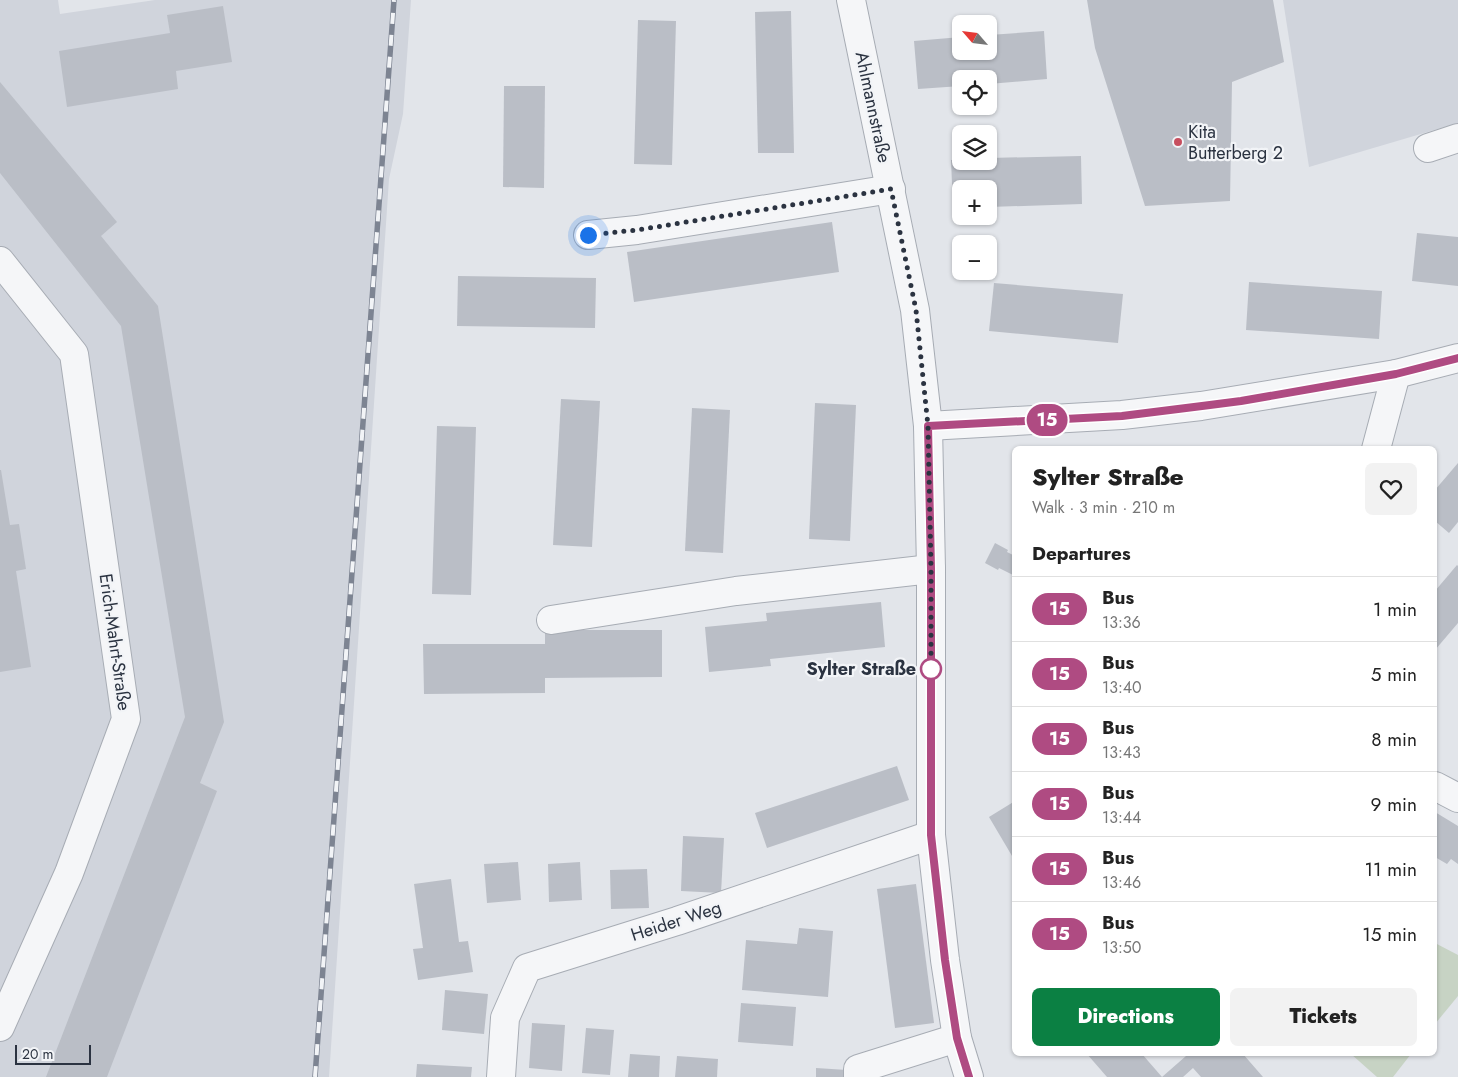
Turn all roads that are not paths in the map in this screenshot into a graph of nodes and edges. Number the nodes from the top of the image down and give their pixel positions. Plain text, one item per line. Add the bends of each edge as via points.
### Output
1 (851, 0) edge
2 (1458, 138) edge
3 (1428, 148) dead end
4 (891, 189) junction
5 (588, 235) dead end
6 (0, 261) edge
7 (1458, 358) edge
8 (1396, 374) junction
9 (928, 426) junction
10 (1377, 446) edge
11 (931, 569) junction
12 (551, 620) dead end
13 (1437, 787) edge
14 (1458, 798) edge
15 (931, 835) junction
16 (0, 1026) edge
17 (957, 1038) junction
18 (501, 1077) edge
19 (858, 1077) edge
20 (969, 1077) edge

1 - 4 street, Ahlmannstraße
2 - 3 street
4 - 5 street
4 - 9 street, Ahlmannstraße via 916,310
6 - 16 street, Erich-Mahrt-Straße via 74,354 126,719 69,873
7 - 8 street
8 - 9 street via 1241,401 1122,416
8 - 10 street
9 - 11 street, Ahlmannstraße
11 - 12 street via 736,592
11 - 15 street, Ahlmannstraße
13 - 14 street
15 - 17 street, Ahlmannstraße
15 - 18 street, Heider Weg via 527,968 505,1018
17 - 19 street via 858,1069
17 - 20 street, Ahlmannstraße

